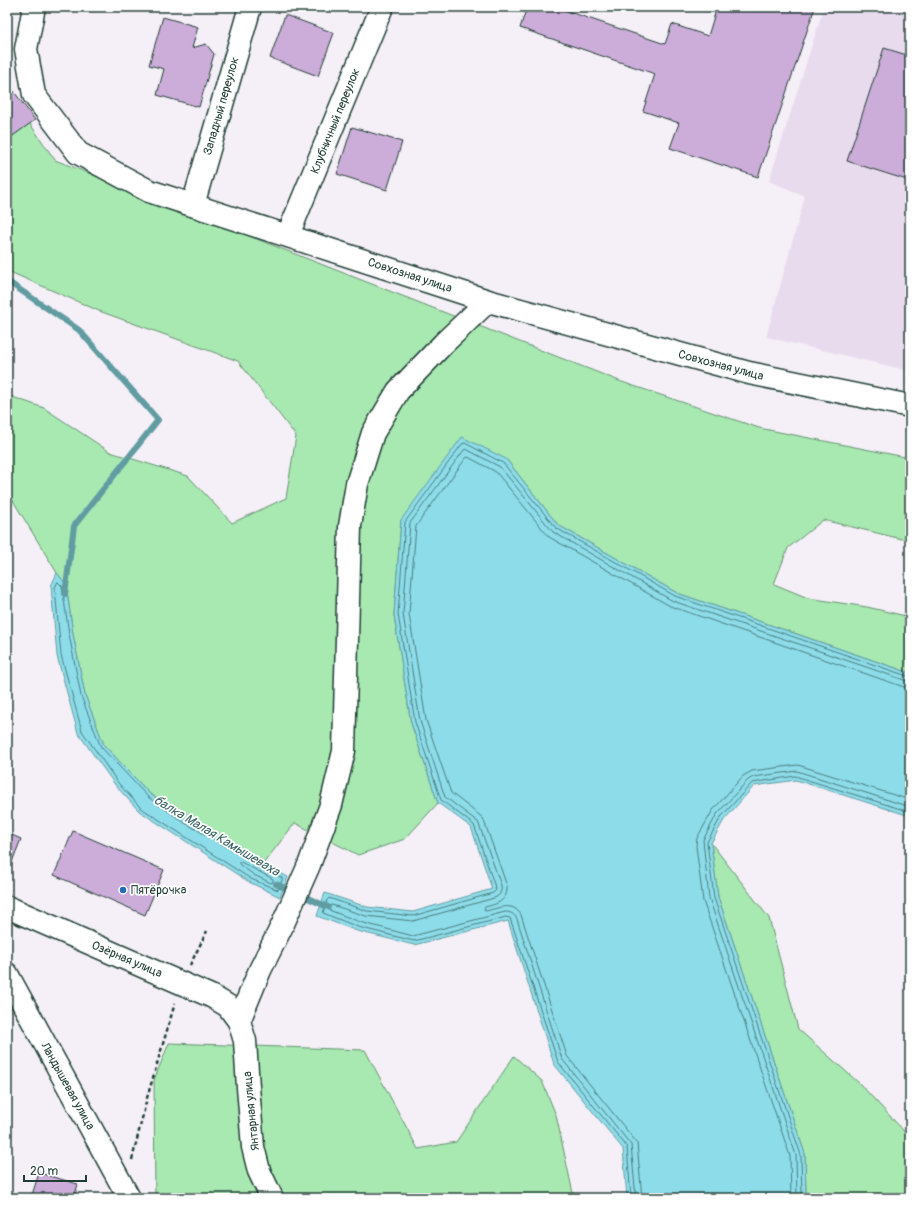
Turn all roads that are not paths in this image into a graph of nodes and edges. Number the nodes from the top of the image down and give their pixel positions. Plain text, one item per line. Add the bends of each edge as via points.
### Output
1 (34, 7) edge
2 (250, 7) edge
3 (382, 7) edge
4 (193, 205) junction
5 (288, 235) junction
6 (488, 301) junction
7 (910, 406) edge
8 (7, 907) edge
9 (7, 974) edge
10 (239, 1021) junction
11 (127, 1194) edge
12 (272, 1198) edge

1 - 4 street, Совхозная улица via 26,49 34,95 78,153 148,191
2 - 4 street, Западный переулок
3 - 5 street, Клубничный переулок
4 - 5 street, Совхозная улица
5 - 6 street, Совхозная улица
6 - 7 street, Совхозная улица via 749,373
6 - 10 street via 398,391 373,433 357,484 350,526 344,751 331,805 309,865
8 - 10 street, Озёрная улица via 213,996 228,1006
9 - 11 street, Ландышевая улица
10 - 12 street, Янтарная улица via 245,1041 253,1147 259,1171

